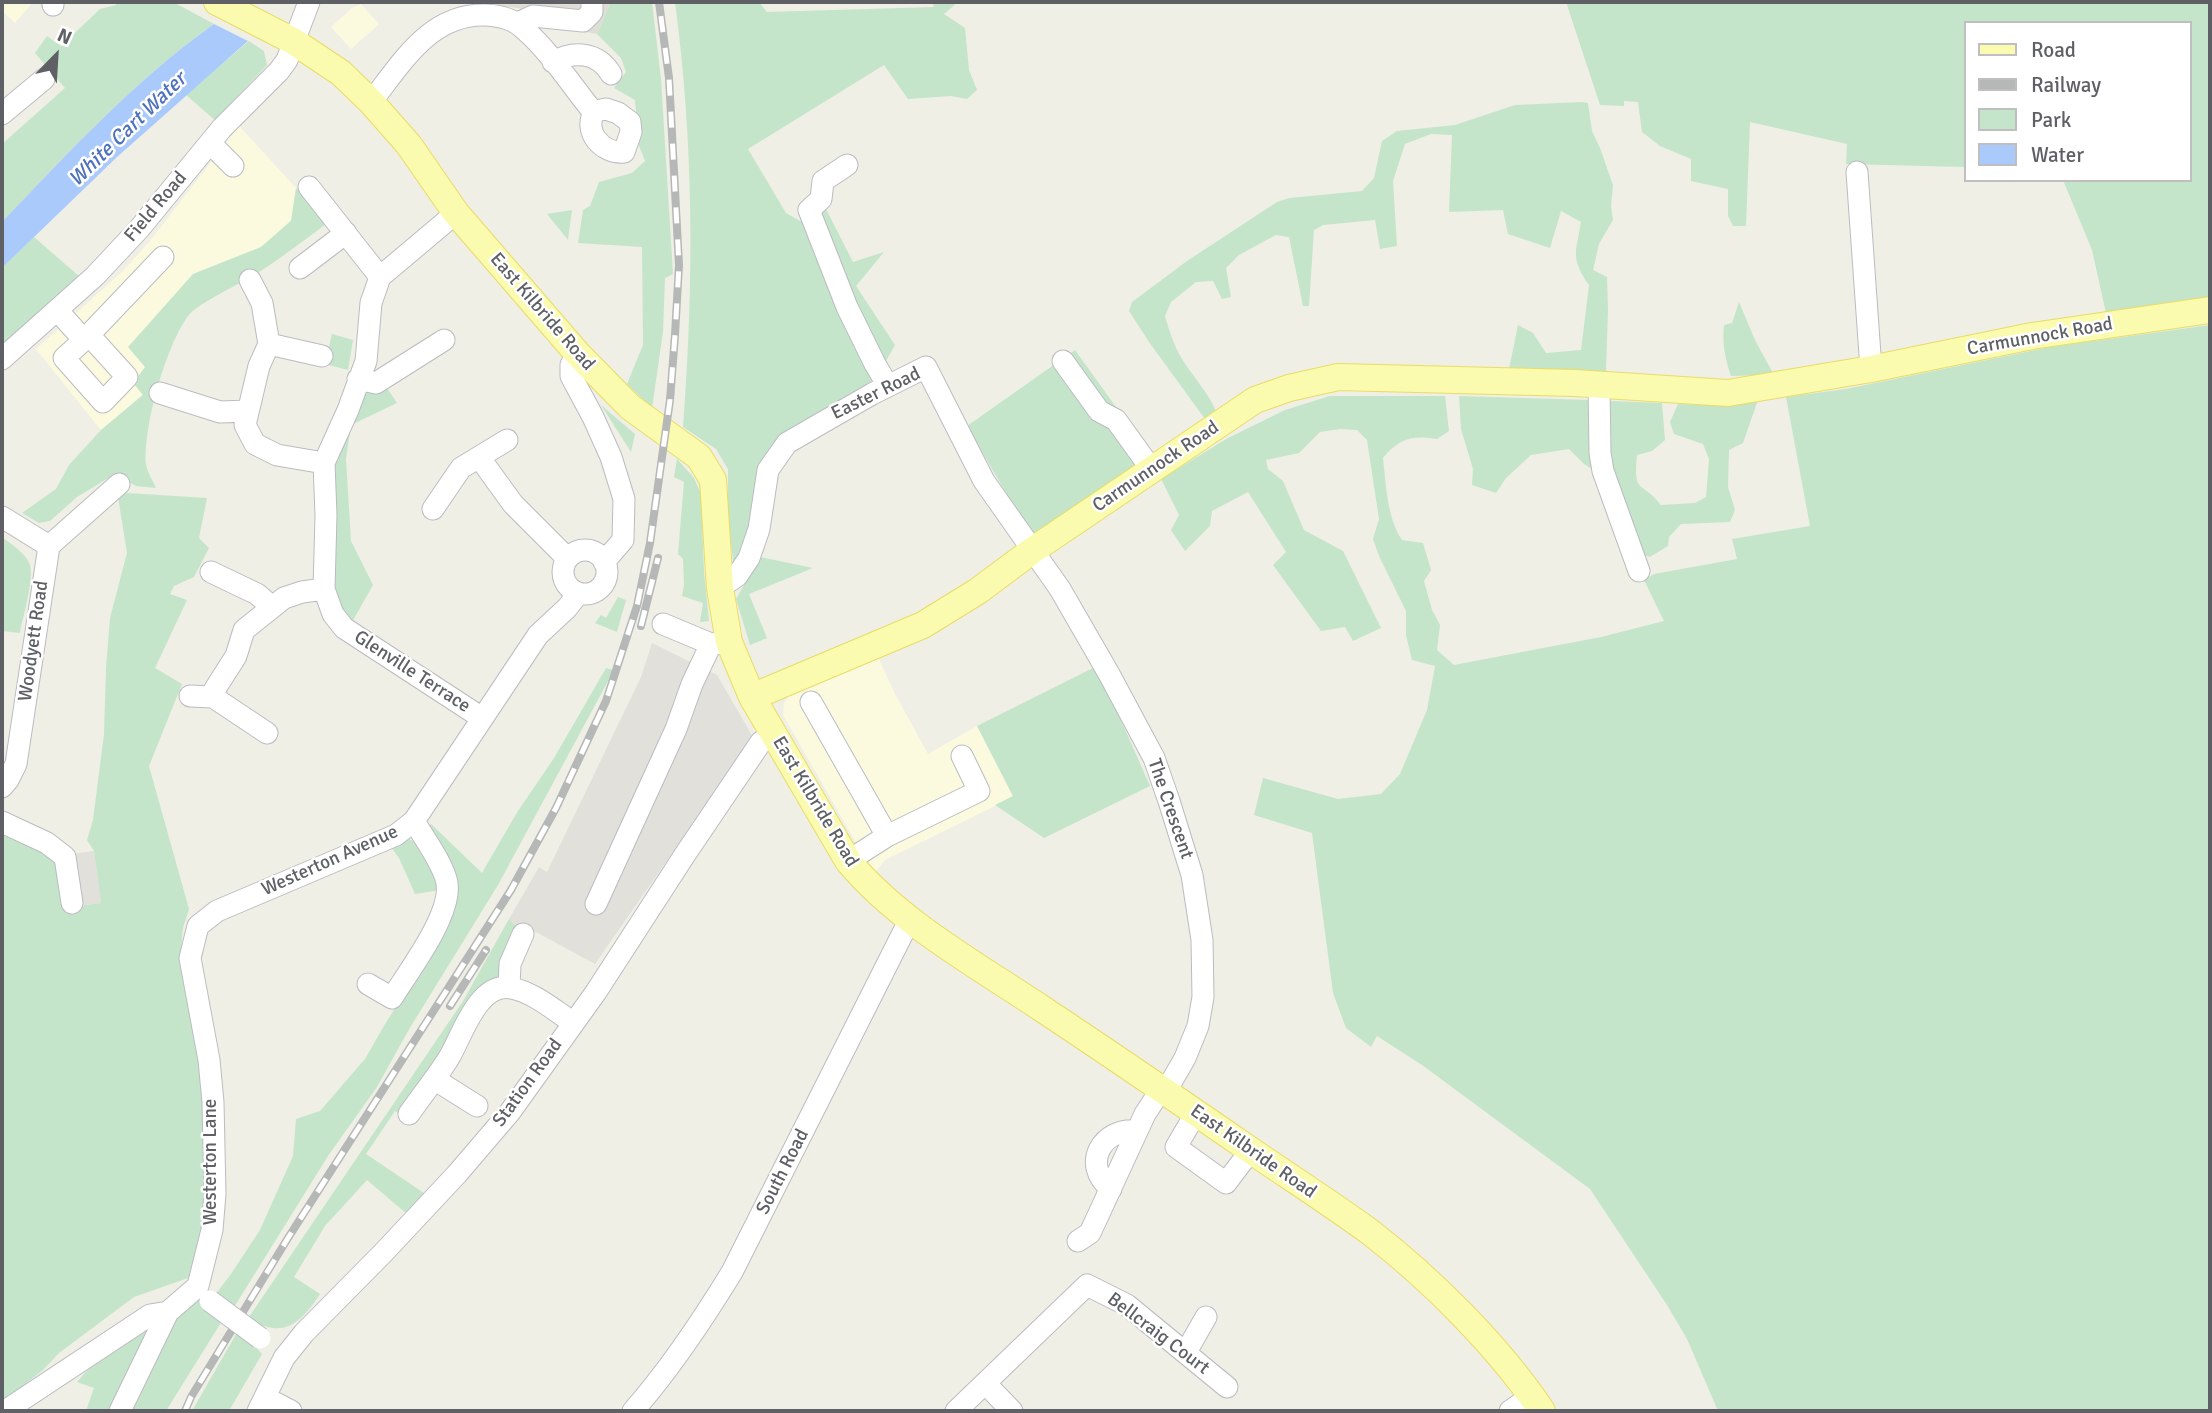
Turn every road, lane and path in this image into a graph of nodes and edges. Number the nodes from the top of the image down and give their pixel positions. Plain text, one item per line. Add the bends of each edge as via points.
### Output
1 (217, 2) edge
2 (309, 2) edge
3 (592, 2) edge
4 (484, 8) edge
5 (518, 23) junction
6 (293, 41) junction
7 (553, 62) junction
8 (611, 74) dead end
9 (44, 79) dead end
10 (371, 102) junction
11 (594, 113) dead end
12 (2, 114) edge
13 (210, 143) junction
14 (847, 165) dead end
15 (233, 166) dead end
16 (1857, 172) dead end
17 (309, 187) dead end
18 (456, 213) junction
19 (346, 233) junction
20 (163, 257) dead end
21 (300, 268) dead end
22 (380, 277) junction
23 (250, 280) dead end
24 (57, 310) junction
25 (2210, 310) edge
26 (444, 340) dead end
27 (270, 344) junction
28 (577, 353) junction
29 (322, 356) dead end
30 (2, 359) edge
31 (1063, 361) dead end
32 (1871, 369) junction
33 (358, 379) junction
34 (1600, 385) junction
35 (888, 386) junction
36 (160, 393) dead end
37 (247, 411) junction
38 (507, 440) dead end
39 (479, 457) junction
40 (324, 463) junction
41 (1152, 470) junction
42 (119, 484) dead end
43 (433, 509) dead end
44 (2, 517) edge
45 (49, 546) junction
46 (1033, 550) junction
47 (568, 558) junction
48 (604, 562) junction
49 (1639, 571) dead end
50 (211, 572) dead end
51 (719, 582) junction
52 (324, 589) junction
53 (578, 594) junction
54 (272, 607) junction
55 (663, 624) dead end
56 (720, 643) junction
57 (190, 696) dead end
58 (213, 697) junction
59 (752, 697) junction
60 (811, 702) dead end
61 (482, 718) junction
62 (267, 733) dead end
63 (774, 735) junction
64 (962, 756) dead end
65 (2, 787) edge
66 (414, 821) junction
67 (2, 822) edge
68 (887, 836) junction
69 (848, 861) junction
70 (72, 903) dead end
71 (596, 904) dead end
72 (910, 919) junction
73 (198, 926) joint
74 (523, 934) dead end
75 (368, 984) dead end
76 (509, 987) junction
77 (572, 1022) junction
78 (434, 1079) junction
79 (1164, 1089) junction
80 (477, 1106) dead end
81 (1196, 1113) junction
82 (409, 1114) dead end
83 (1251, 1150) junction
84 (1078, 1241) dead end
85 (204, 1293) junction
86 (168, 1312) junction
87 (1206, 1317) dead end
88 (1186, 1352) junction
89 (284, 1358) junction
90 (985, 1383) junction
91 (1227, 1387) dead end
92 (1537, 1404) edge
93 (262, 1405) edge
94 (5, 1411) edge
95 (120, 1411) edge
96 (291, 1411) edge
97 (633, 1411) edge
98 (956, 1411) edge
99 (1012, 1411) edge
100 (1510, 1411) edge

1 - 6 main road, East Kilbride Road
2 - 6 street, Field Road
3 - 5 street via 592,12 583,20 533,16
4 - 5 street
4 - 10 street via 440,24 413,48
5 - 7 street
6 - 10 main road, East Kilbride Road via 341,73
6 - 13 street, Field Road via 279,71
7 - 8 street via 580,53 607,67
7 - 11 street
9 - 12 street
10 - 18 main road, East Kilbride Road via 409,145
13 - 15 street
13 - 24 street, Field Road via 139,229
14 - 35 street via 823,181 821,199 809,210 847,307
16 - 32 street
17 - 19 street
18 - 22 street
18 - 28 main road, East Kilbride Road
19 - 21 street
19 - 22 street
20 - 24 street via 87,338
22 - 33 street via 371,303 366,361
23 - 27 street via 262,303
24 - 30 street, Field Road
25 - 32 main road, Carmunnock Road via 2032,336
26 - 33 street via 376,383
27 - 29 street
27 - 37 street
28 - 48 street via 571,376 611,457 624,499 623,540
28 - 51 main road, East Kilbride Road via 630,407 683,443 706,468 713,480
31 - 41 street via 1099,411 1116,420
32 - 34 main road, Carmunnock Road via 1728,393
33 - 40 street
34 - 41 main road, Carmunnock Road via 1338,377 1255,400
34 - 49 street via 1603,471
35 - 46 street, Easter Road via 926,367 984,481
35 - 51 street, Easter Road via 787,443 768,470 749,558 737,576
36 - 37 street via 220,412
37 - 40 street via 244,425 255,444 277,455
38 - 39 street
39 - 43 street via 453,477
39 - 47 street via 513,504
40 - 52 street
41 - 46 main road, Carmunnock Road
42 - 45 street
44 - 45 street
45 - 65 street, Woodyett Road via 16,764
46 - 59 main road, Carmunnock Road via 923,625
46 - 79 street, The Crescent via 1097,653 1154,758 1192,875 1202,940 1203,997 1185,1059
47 - 48 street via 587,550
47 - 53 street via 562,572 566,585
48 - 53 street via 602,587
50 - 54 street via 257,593
51 - 56 main road, East Kilbride Road
52 - 54 street via 284,598
52 - 61 street, Glenville Terrace via 344,628
53 - 61 street, Westerton Avenue via 538,635
54 - 58 street via 244,630 236,656
55 - 56 street
56 - 59 main road, East Kilbride Road
56 - 71 street via 692,684
57 - 58 street
58 - 62 street
59 - 63 main road, East Kilbride Road
60 - 68 street
61 - 66 street, Westerton Avenue
63 - 69 main road, East Kilbride Road
63 - 77 street, Station Road via 761,742
64 - 68 street via 979,791
66 - 73 street, Westerton Avenue via 396,835 217,911
66 - 75 street via 443,871 446,899 430,940 391,998
67 - 70 street via 65,857
68 - 69 street
69 - 72 main road, East Kilbride Road
72 - 79 main road, East Kilbride Road
72 - 97 street, South Road via 732,1272 658,1383
73 - 85 street, Westerton Lane via 190,958 209,1060 215,1194
74 - 76 street via 510,964
76 - 77 street via 529,994
76 - 78 street via 496,988 476,1007
77 - 89 street, Station Road via 510,1112 457,1174
78 - 80 street
78 - 82 street
79 - 81 main road, East Kilbride Road
79 - 84 street, The Crescent via 1137,1131 1090,1233
81 - 83 main road, East Kilbride Road
81 - 83 street via 1176,1147 1226,1182
83 - 92 main road, East Kilbride Road via 1371,1233 1419,1274 1497,1353
85 - 86 street
85 - 89 street, bridge
86 - 94 street via 150,1315
86 - 95 street
87 - 88 street
88 - 90 street, Bellcraig Court via 1127,1305 1087,1285
88 - 91 street, Bellcraig Court
89 - 93 street, Station Road
90 - 98 street
90 - 99 street
92 - 100 street
93 - 96 street

